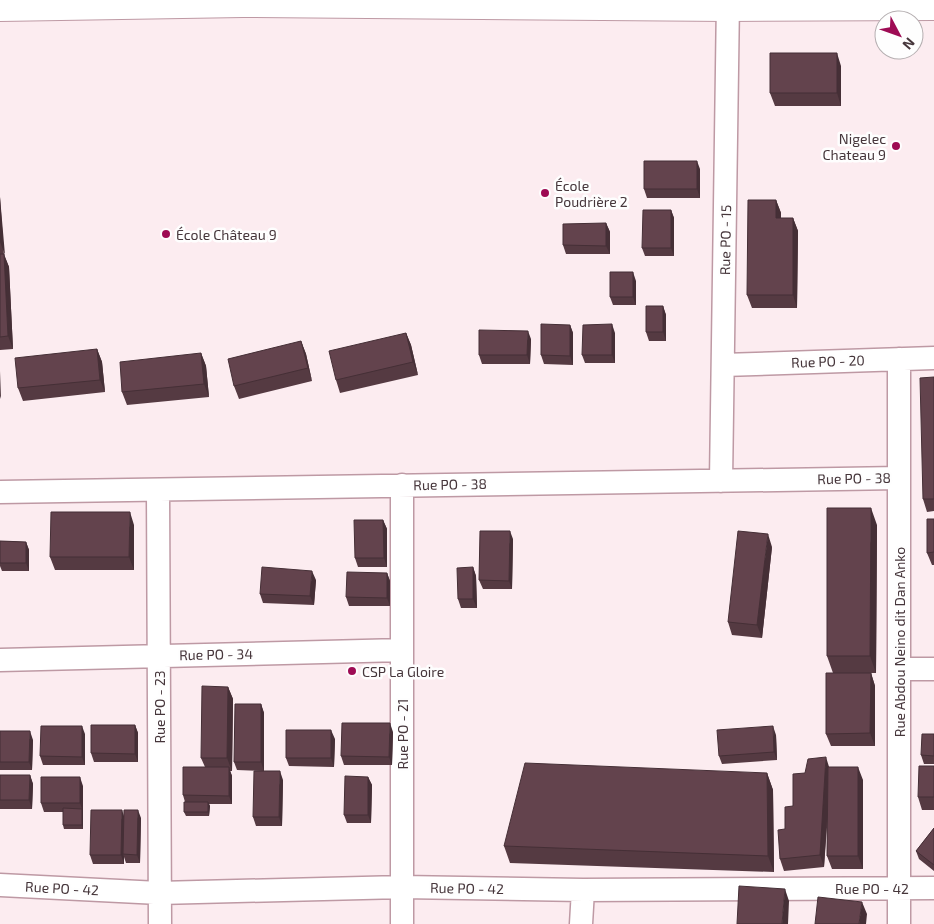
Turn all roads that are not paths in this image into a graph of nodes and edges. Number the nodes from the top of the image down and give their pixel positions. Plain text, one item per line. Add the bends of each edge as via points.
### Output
1 (241, 2) edge
2 (544, 2) edge
3 (728, 4) edge
4 (934, 6) edge
5 (0, 7) edge
6 (934, 358) edge
7 (899, 359) junction
8 (723, 365) junction
9 (899, 478) junction
10 (721, 480) junction
11 (402, 485) junction
12 (158, 490) junction
13 (0, 492) edge
14 (402, 650) junction
15 (159, 656) junction
16 (0, 660) edge
17 (899, 669) junction
18 (934, 669) edge
19 (0, 885) edge
20 (402, 887) junction
21 (899, 888) junction
22 (934, 888) edge
23 (583, 890) junction
24 (160, 893) junction
25 (160, 924) edge
26 (402, 924) edge
27 (581, 924) edge
28 (899, 924) edge

1 - 2 street
1 - 5 street
2 - 3 street
3 - 4 street
3 - 8 street, Rue PO - 15
6 - 7 street, Rue PO - 20
7 - 8 street, Rue PO - 20
7 - 9 street, Rue Abdou Neino dit Dan Anko
8 - 10 street, Rue PO - 15
9 - 10 street, Rue PO - 38
9 - 17 street, Rue Abdou Neino dit Dan Anko
10 - 11 street, Rue PO - 38
11 - 12 street, Rue PO - 38
11 - 14 street, Rue PO - 21
12 - 13 street, Rue PO - 38
12 - 15 street, Rue PO - 23
14 - 15 street, Rue PO - 34
14 - 20 street, Rue PO - 21
15 - 16 street, Rue PO - 34
15 - 24 street, Rue PO - 23
17 - 18 street
17 - 21 street, Rue Abdou Neino dit Dan Anko
19 - 24 street, Rue PO - 42
20 - 23 street, Rue PO - 42
20 - 24 street, Rue PO - 42
20 - 26 street, Rue PO - 21
21 - 22 street, Rue PO - 42
21 - 23 street, Rue PO - 42
21 - 28 street, Rue Abdou Neino dit Dan Anko
23 - 27 street
24 - 25 street, Rue PO - 23

